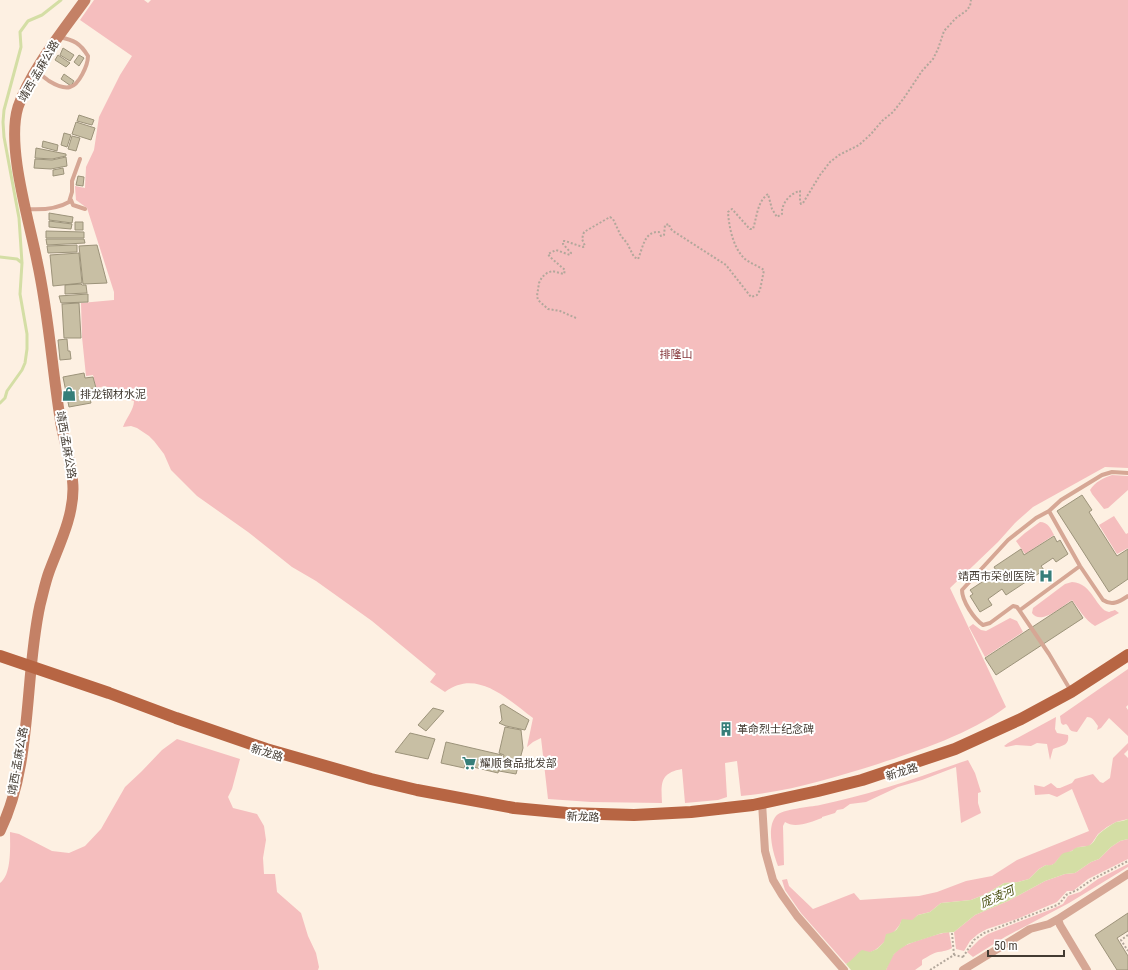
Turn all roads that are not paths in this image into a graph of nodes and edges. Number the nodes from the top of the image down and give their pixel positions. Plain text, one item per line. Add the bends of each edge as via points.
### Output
1 (85, 0) edge
2 (58, 37) junction
3 (38, 70) junction
4 (80, 158) dead end
5 (71, 200) junction
6 (25, 209) junction
7 (85, 209) dead end
8 (1128, 473) edge
9 (1049, 511) junction
10 (1080, 566) junction
11 (1128, 596) edge
12 (1020, 610) junction
13 (1128, 655) edge
14 (0, 656) edge
15 (1128, 661) edge
16 (30, 666) junction
17 (1073, 694) junction
18 (762, 805) junction
19 (0, 831) edge
20 (1128, 874) edge
21 (1058, 919) junction
22 (968, 969) edge
23 (844, 970) edge
24 (1087, 970) edge

1 - 2 main road, 靖西-孟麻公路
2 - 3 main road, 靖西-孟麻公路
2 - 3 lane via 73,40 83,48 88,56 86,69 69,88 52,83
3 - 6 main road, 靖西-孟麻公路 via 18,108 14,130
4 - 5 lane via 72,181
5 - 6 lane via 54,207
5 - 7 lane via 73,204
6 - 16 main road, 靖西-孟麻公路 via 44,293 61,424 73,489 62,538 40,604
8 - 9 lane via 1112,472 1102,475 1061,500
9 - 10 lane
9 - 12 lane via 1008,540 962,590 962,596 976,621 983,625 990,623 1013,606
10 - 11 lane via 1107,603 1113,604
10 - 12 lane
12 - 17 lane
13 - 17 main road, 新龙路
14 - 16 main road, 新龙路
15 - 17 main road, 新龙路
16 - 18 main road, 新龙路 via 49,677 258,750 416,794 513,812 567,817 663,818 738,811
16 - 19 main road, 靖西-孟麻公路 via 25,728 17,779
17 - 18 main road, 新龙路 via 1023,724 956,755 841,791
18 - 23 street via 765,851 773,880 798,916
20 - 21 street
21 - 22 street via 1030,929
21 - 24 street

